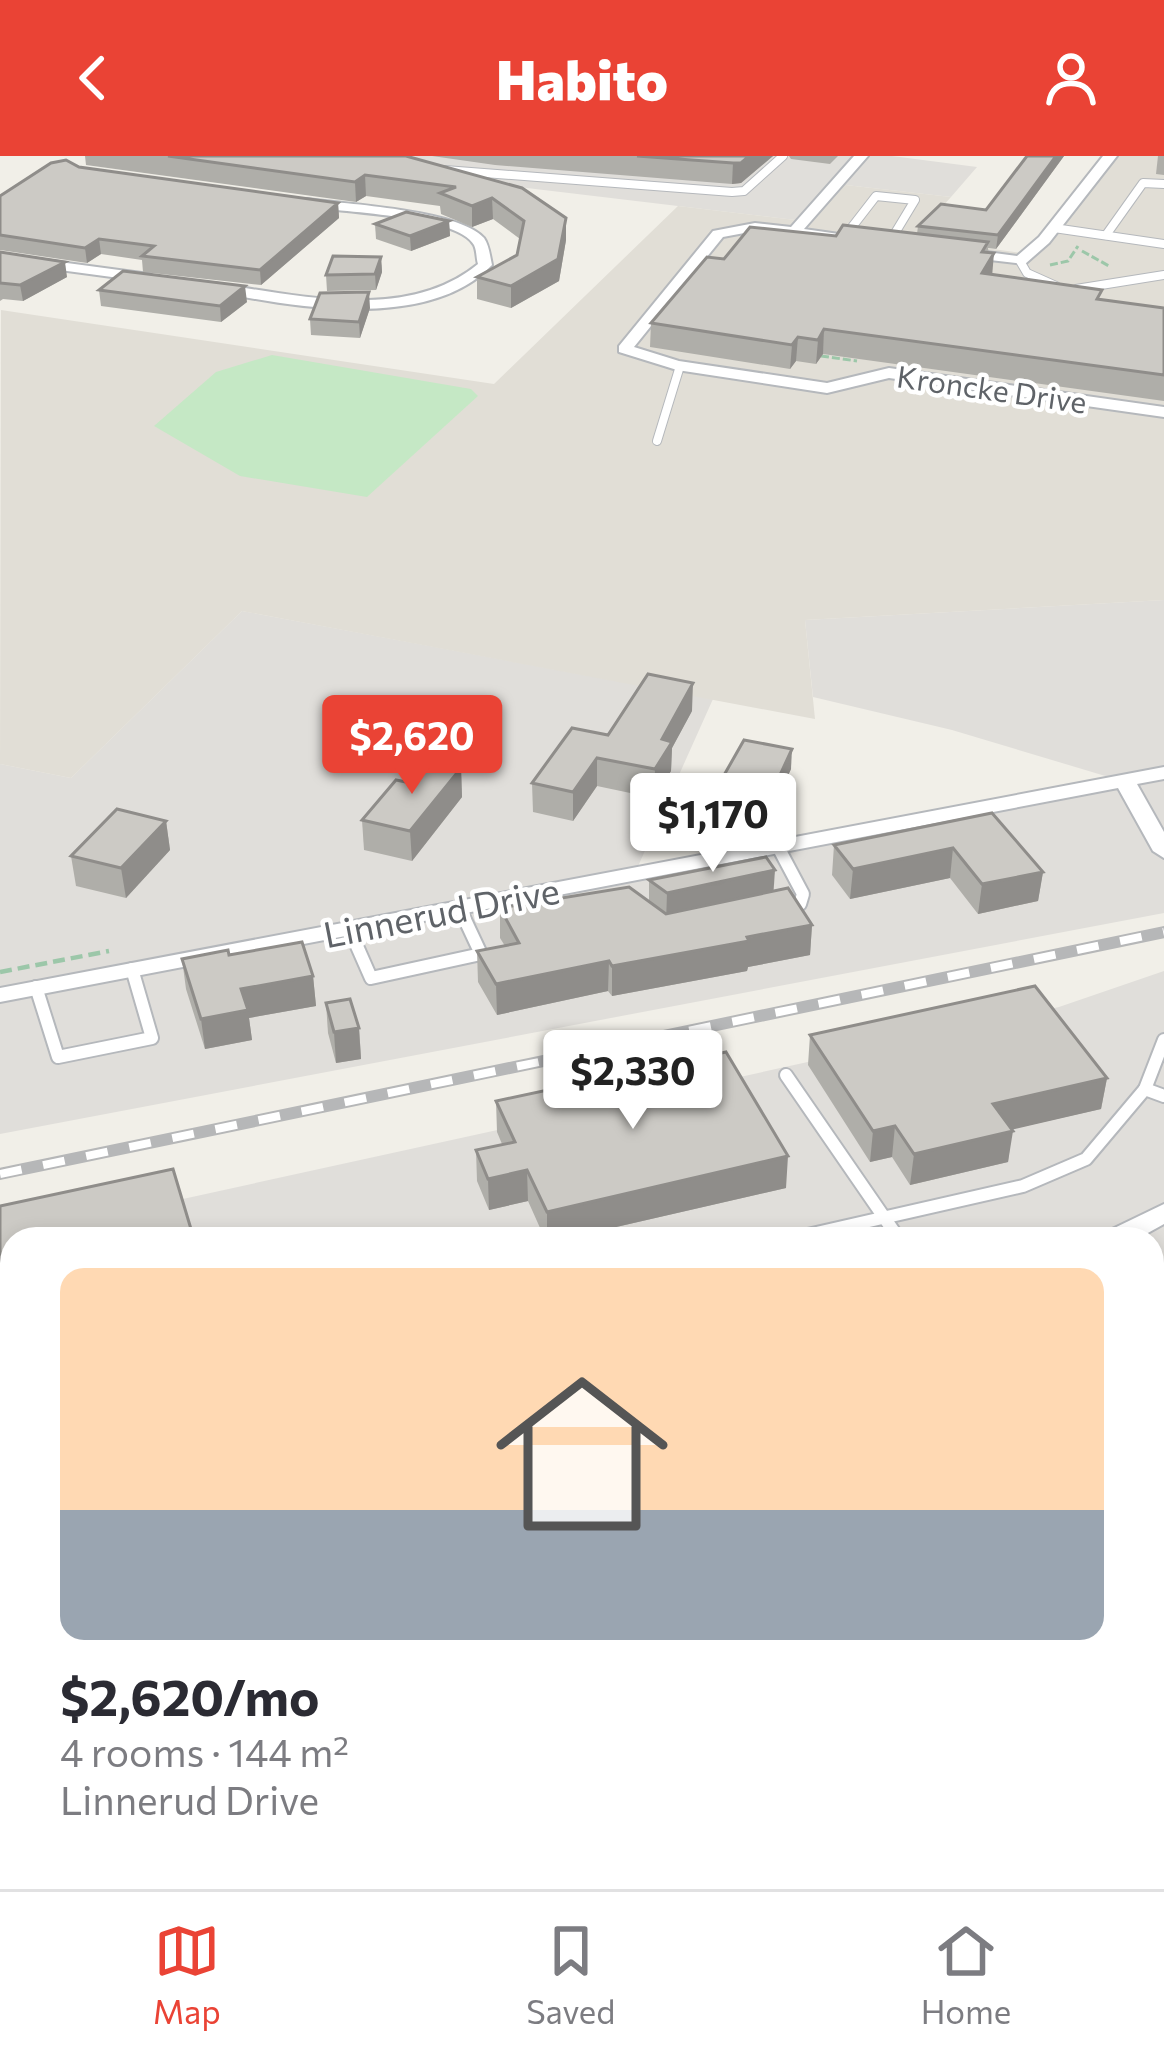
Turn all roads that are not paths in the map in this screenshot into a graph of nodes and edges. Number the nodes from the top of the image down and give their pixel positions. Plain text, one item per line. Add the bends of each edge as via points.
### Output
1 (783, 156) edge
2 (861, 156) edge
3 (1110, 156) edge
4 (422, 168) edge
5 (1164, 184) edge
6 (284, 200) edge
7 (1054, 228) junction
8 (795, 232) junction
9 (1106, 236) junction
10 (843, 238) junction
11 (888, 244) junction
12 (1164, 244) edge
13 (908, 246) edge
14 (948, 251) edge
15 (0, 258) edge
16 (1020, 261) junction
17 (1164, 275) edge
18 (165, 280) edge
19 (188, 284) edge
20 (680, 366) junction
21 (1164, 412) edge
22 (657, 441) dead end
23 (1164, 773) edge
24 (1126, 782) junction
25 (777, 845) junction
26 (1164, 850) edge
27 (459, 907) junction
28 (773, 914) edge
29 (349, 928) junction
30 (132, 969) junction
31 (36, 987) junction
32 (0, 994) edge
33 (1164, 1040) edge
34 (786, 1075) dead end
35 (1145, 1089) junction
36 (1164, 1096) edge
37 (886, 1217) junction
38 (842, 1227) edge
39 (892, 1227) edge

1 - 4 lane via 744,191 732,192
2 - 8 street
3 - 7 street
5 - 9 lane via 1143,183
6 - 19 street via 448,224 480,242 485,265 457,286 396,302 322,302
7 - 9 lane
7 - 16 street
8 - 10 street, Kroncke Drive
8 - 20 street, Kroncke Drive via 734,227 718,234 624,347
9 - 12 lane
10 - 11 street, Kroncke Drive
10 - 11 lane via 876,196 915,200
11 - 13 street, Kroncke Drive
14 - 16 street
15 - 18 street
16 - 17 lane via 1032,277 1066,288
20 - 21 street, Kroncke Drive via 827,388 868,374 900,374
20 - 22 lane
23 - 24 street, Linnerud Drive
24 - 25 street, Linnerud Drive
24 - 26 street
25 - 27 street, Linnerud Drive via 624,888
25 - 28 lane via 803,894 800,904
27 - 29 street, Linnerud Drive
27 - 29 lane via 481,954 371,978
29 - 30 street, Linnerud Drive
30 - 31 street, Linnerud Drive
30 - 31 lane via 152,1038 58,1057
31 - 32 street, Linnerud Drive
33 - 35 lane
34 - 37 lane
35 - 36 lane
35 - 37 lane via 1086,1160 1023,1186
37 - 38 lane
37 - 39 lane

